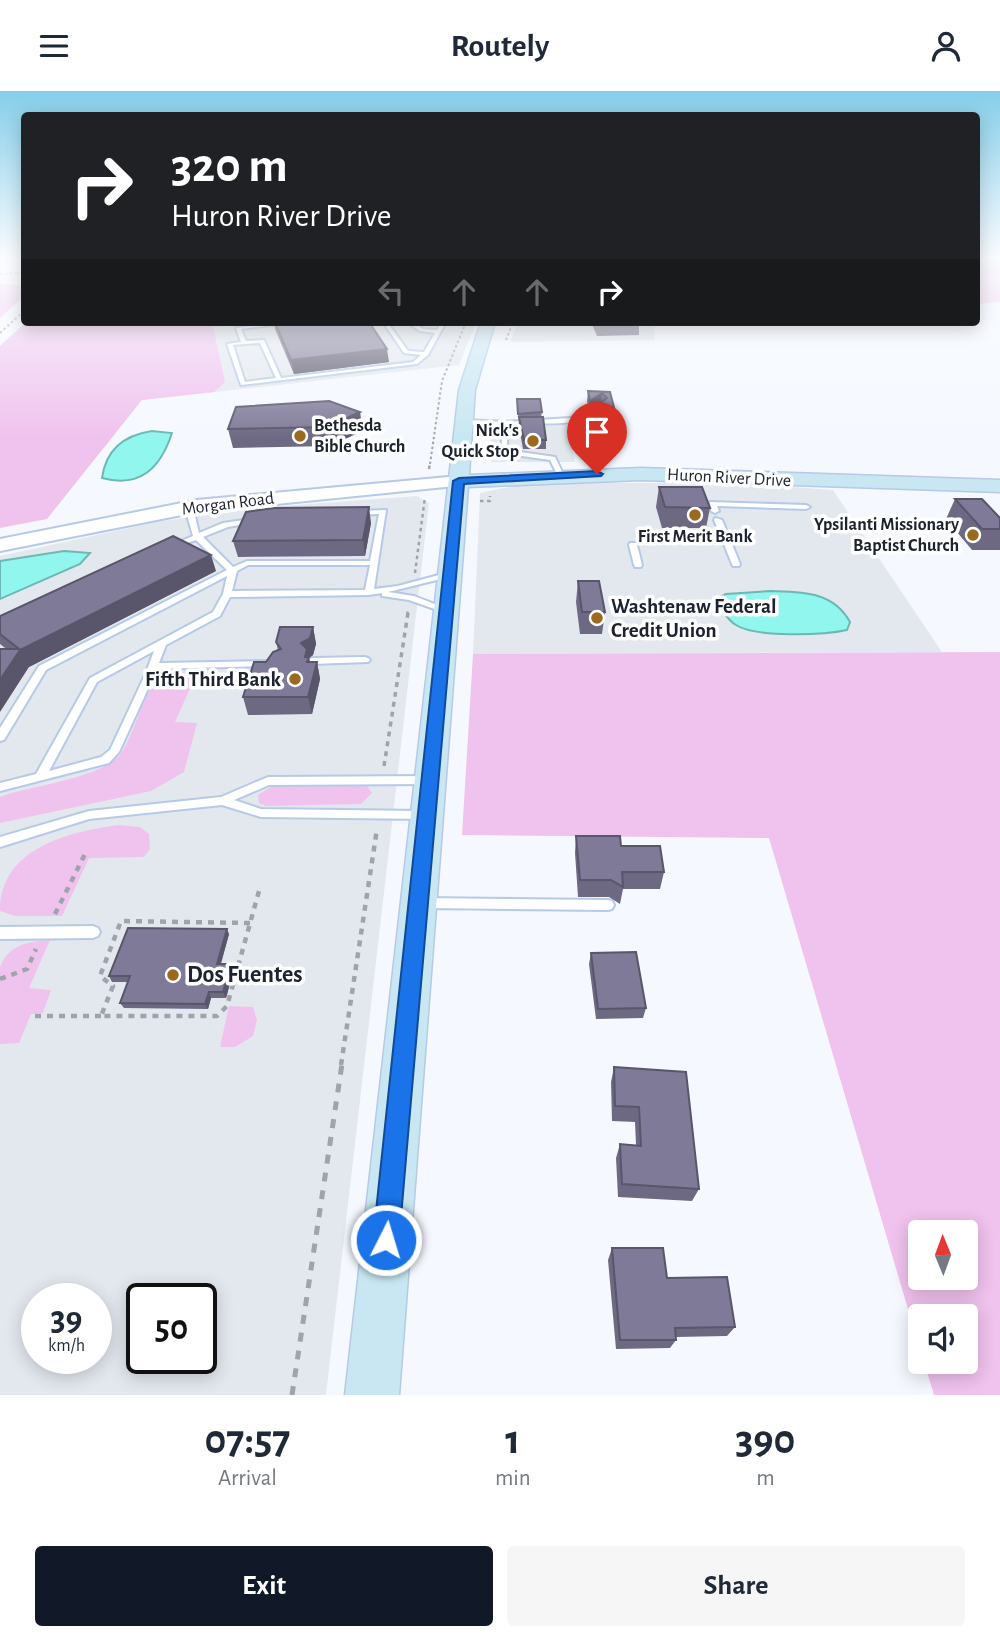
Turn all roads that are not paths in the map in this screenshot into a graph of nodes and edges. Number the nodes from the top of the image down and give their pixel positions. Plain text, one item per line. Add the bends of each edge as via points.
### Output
1 (257, 326) edge
2 (388, 326) edge
3 (416, 326) edge
4 (442, 326) edge
5 (487, 326) edge
6 (438, 332) junction
7 (244, 343) junction
8 (426, 354) junction
9 (279, 379) junction
10 (601, 407) edge
11 (464, 422) junction
12 (506, 424) junction
13 (561, 476) junction
14 (459, 481) junction
15 (1000, 486) edge
16 (189, 507) junction
17 (806, 507) dead end
18 (715, 511) dead end
19 (342, 514) edge
20 (260, 519) edge
21 (718, 520) dead end
22 (195, 535) junction
23 (0, 545) edge
24 (633, 545) dead end
25 (159, 552) edge
26 (372, 563) junction
27 (736, 564) dead end
28 (638, 565) dead end
29 (233, 571) junction
30 (436, 588) junction
31 (369, 592) junction
32 (227, 594) junction
33 (162, 643) junction
34 (365, 660) dead end
35 (312, 661) edge
36 (278, 664) edge
37 (154, 666) junction
38 (0, 737) edge
39 (39, 778) junction
40 (0, 787) edge
41 (427, 797) junction
42 (222, 801) junction
43 (0, 842) edge
44 (417, 903) junction
45 (608, 905) dead end
46 (93, 932) dead end
47 (0, 933) edge
48 (372, 1395) edge

1 - 7 lane via 238,328
2 - 8 lane via 406,352
3 - 6 lane
4 - 6 lane
5 - 11 main road via 472,370
6 - 8 lane
7 - 9 lane via 262,341
7 - 9 lane via 230,344 243,384
8 - 9 lane via 415,363
10 - 12 lane via 595,414
11 - 12 lane
11 - 14 main road
12 - 13 lane via 503,452 553,458
13 - 14 main road, Huron River Drive
13 - 15 main road, Huron River Drive via 641,474
14 - 16 street, Morgan Road
14 - 30 main road
16 - 22 lane
16 - 23 street, Morgan Road
17 - 18 lane via 729,503 713,504
19 - 26 lane via 383,512
20 - 22 lane
21 - 27 lane
22 - 25 lane
22 - 29 lane
24 - 28 lane
26 - 29 lane via 247,563
26 - 31 lane
29 - 32 lane
29 - 38 lane via 42,668
30 - 31 lane
30 - 31 lane via 411,598
30 - 41 main road
31 - 32 lane
32 - 33 lane via 217,614
33 - 37 lane
33 - 39 lane via 93,680
34 - 35 lane
36 - 37 lane
37 - 39 lane via 114,752 105,760
39 - 40 lane
41 - 42 lane via 261,813
41 - 42 lane via 268,781
41 - 44 main road
42 - 43 lane via 89,815
44 - 45 lane
44 - 48 main road
46 - 47 lane

